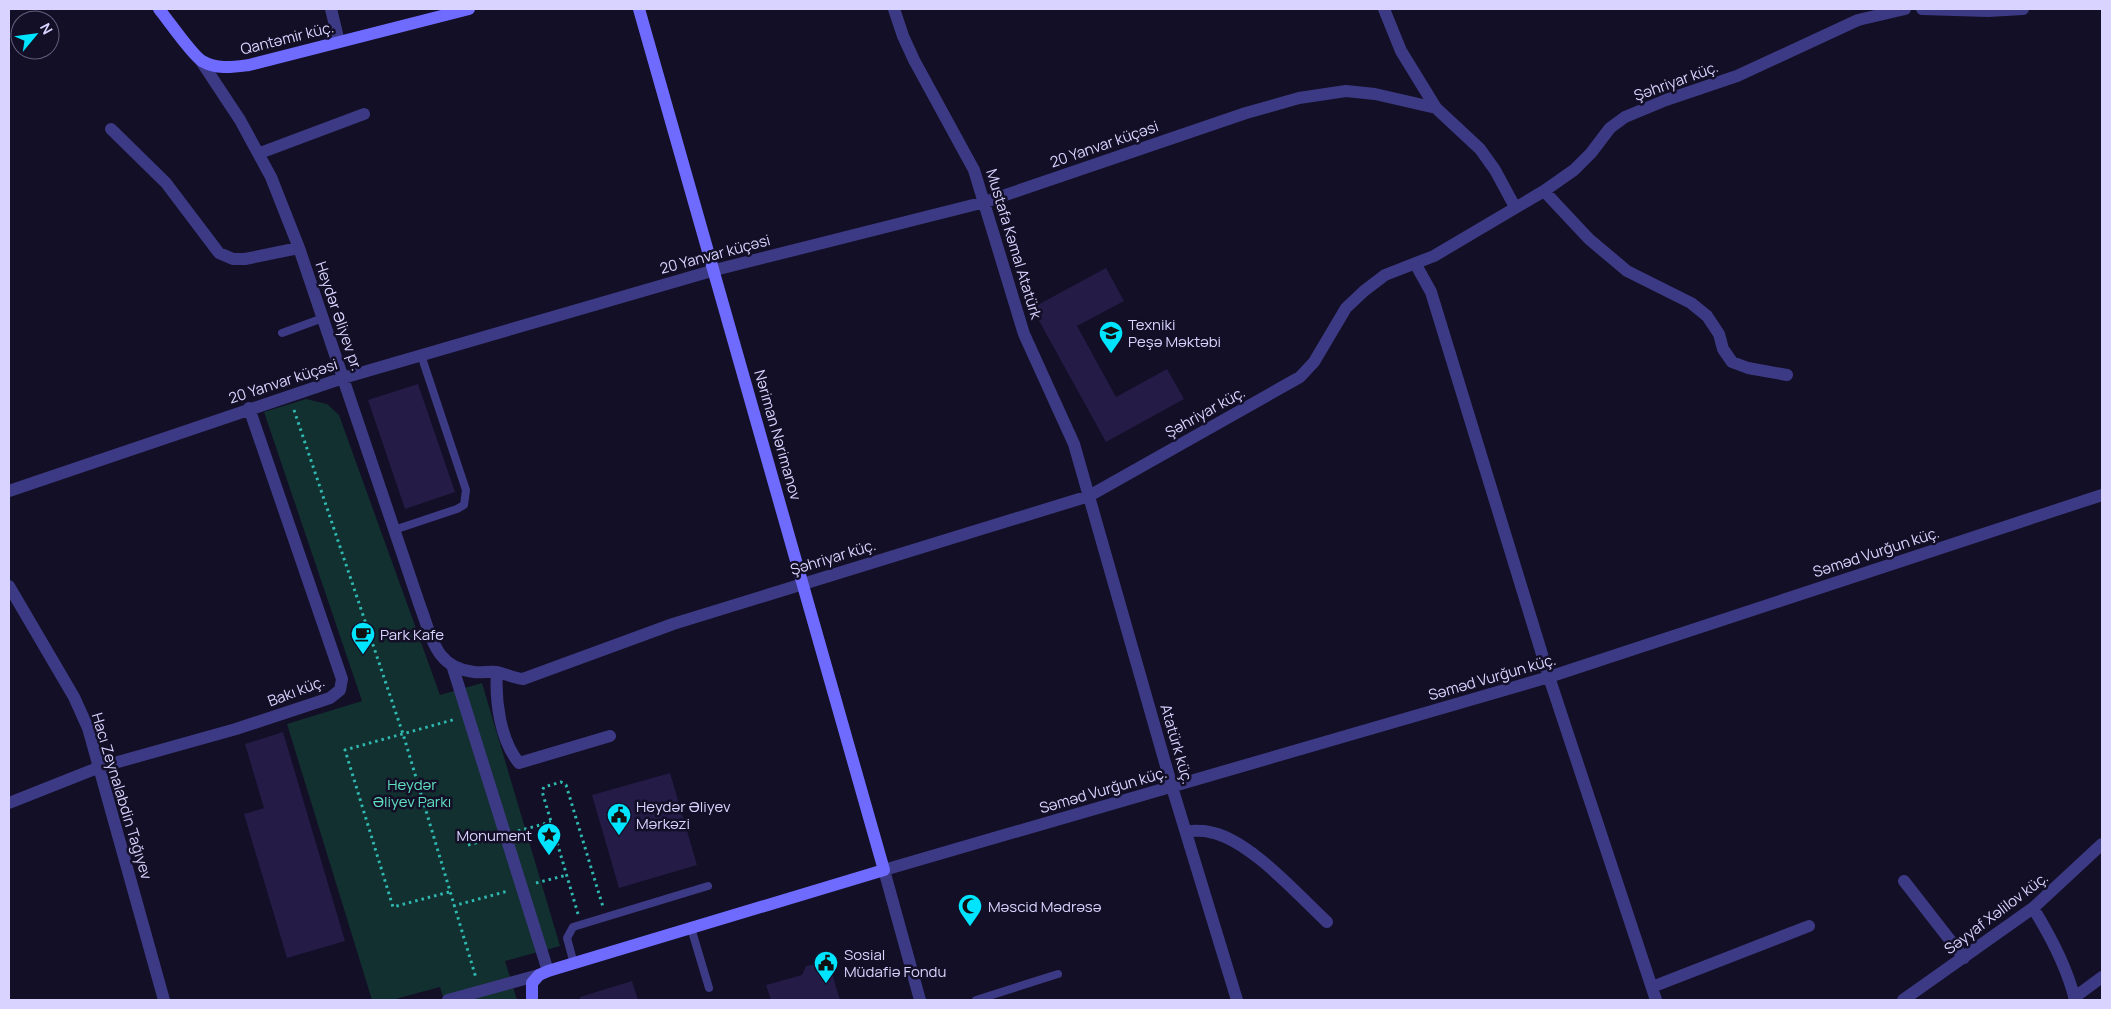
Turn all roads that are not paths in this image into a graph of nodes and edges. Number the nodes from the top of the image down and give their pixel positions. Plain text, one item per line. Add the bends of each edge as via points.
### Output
1 (159, 9) edge
2 (331, 9) edge
3 (468, 9) edge
4 (639, 9) edge
5 (894, 9) edge
6 (1384, 9) edge
7 (1905, 9) edge
8 (1922, 9) edge
9 (2023, 9) edge
10 (1884, 10) edge
11 (340, 42) junction
12 (201, 61) junction
13 (1436, 108) junction
14 (364, 114) dead end
15 (111, 129) dead end
16 (260, 153) junction
17 (1544, 191) junction
18 (985, 202) junction
19 (1515, 207) junction
20 (299, 248) junction
21 (1416, 264) junction
22 (715, 270) junction
23 (323, 318) junction
24 (282, 333) dead end
25 (421, 355) junction
26 (1787, 375) dead end
27 (343, 378) junction
28 (249, 408) junction
29 (9, 491) edge
30 (2102, 495) edge
31 (1089, 496) junction
32 (394, 530) junction
33 (803, 583) junction
34 (9, 586) edge
35 (453, 668) junction
36 (497, 672) junction
37 (1550, 677) junction
38 (610, 736) dead end
39 (100, 767) junction
40 (1172, 787) junction
41 (9, 803) edge
42 (1186, 831) junction
43 (2102, 844) edge
44 (884, 870) junction
45 (1904, 881) dead end
46 (708, 886) dead end
47 (2033, 908) junction
48 (1327, 922) dead end
49 (1809, 926) dead end
50 (691, 928) junction
51 (1964, 958) junction
52 (574, 964) junction
53 (544, 973) junction
54 (1058, 974) dead end
55 (2102, 977) edge
56 (1652, 987) junction
57 (708, 988) dead end
58 (531, 998) edge
59 (2075, 999) edge
60 (164, 1000) edge
61 (448, 1000) edge
62 (920, 1000) edge
63 (976, 1000) edge
64 (1237, 1000) edge
65 (1656, 1000) edge
66 (1903, 1000) edge

1 - 12 main road, Heydər Əliyev pr.
2 - 11 street
3 - 11 main road, Qantəmir küç.
4 - 22 main road, Nəriman Nərimanov
5 - 18 street, Mustafa Kəmal Atatürk via 914,60 970,162
6 - 13 street via 1401,51
7 - 10 street, Şəhriyar küç.
8 - 9 street via 1988,12
10 - 17 street, Şəhriyar küç. via 1737,76 1625,118 1610,128 1592,153 1574,170
11 - 12 main road, Qantəmir küç. via 230,68
12 - 16 street, Heydər Əliyev pr.
13 - 18 street, 20 Yanvar küçəsi via 1346,91 1299,98
13 - 19 street via 1480,149
14 - 16 street
15 - 20 street via 166,183 219,252 239,259
16 - 20 street, Heydər Əliyev pr.
17 - 19 street, Şəhriyar küç.
17 - 26 street via 1589,239 1628,271 1691,303 1707,316 1732,362
18 - 22 street, 20 Yanvar küçəsi
18 - 31 street, Mustafa Kəmal Atatürk via 1024,334 1074,444
19 - 21 street, Şəhriyar küç.
20 - 23 street, Heydər Əliyev pr.
21 - 31 street, Şəhriyar küç. via 1385,275 1346,308 1314,362 1300,377
21 - 37 street via 1431,292
22 - 25 street, 20 Yanvar küçəsi
22 - 33 main road, Nəriman Nərimanov
23 - 24 lane
23 - 27 street, Heydər Əliyev pr.
25 - 27 street, 20 Yanvar küçəsi
25 - 32 lane via 466,490 466,499 464,505 457,509
27 - 28 street, 20 Yanvar küçəsi
27 - 32 street, Heydər Əliyev pr.
28 - 29 street, 20 Yanvar küçəsi
28 - 39 street, Bakı küç. via 342,679 340,690 330,698 236,729
30 - 37 street, Səməd Vurğun küç.
31 - 33 street, Şəhriyar küç.
31 - 40 street, Atatürk küç.
32 - 35 street, Heydər Əliyev pr. via 440,657
33 - 36 street, Şəhriyar küç. via 673,624 542,674 524,679
33 - 44 main road, Nəriman Nərimanov
34 - 39 street, Hacı Zeynalabdin Tağıyev via 74,697
35 - 36 street, Şəhriyar küç.
35 - 53 street
36 - 38 street via 497,708 518,763
37 - 40 street, Səməd Vurğun küç.
37 - 56 street
39 - 41 street, Bakı küç.
39 - 60 street, Hacı Zeynalabdin Tağıyev
40 - 42 street, Atatürk küç.
40 - 44 street, Səməd Vurğun küç.
42 - 48 street via 1210,832 1257,856
42 - 64 street, Atatürk küç.
43 - 47 street, Səyyaf Xəlilov küç.
44 - 50 main road
44 - 62 street
45 - 51 street
46 - 52 lane via 573,927 568,938
47 - 51 street, Səyyaf Xəlilov küç.
47 - 59 street via 2055,946
49 - 56 street
50 - 52 main road
50 - 57 lane
51 - 66 street, Səyyaf Xəlilov küç.
52 - 53 main road
53 - 58 main road via 532,983
53 - 61 street
54 - 63 lane
55 - 59 street
56 - 65 street

